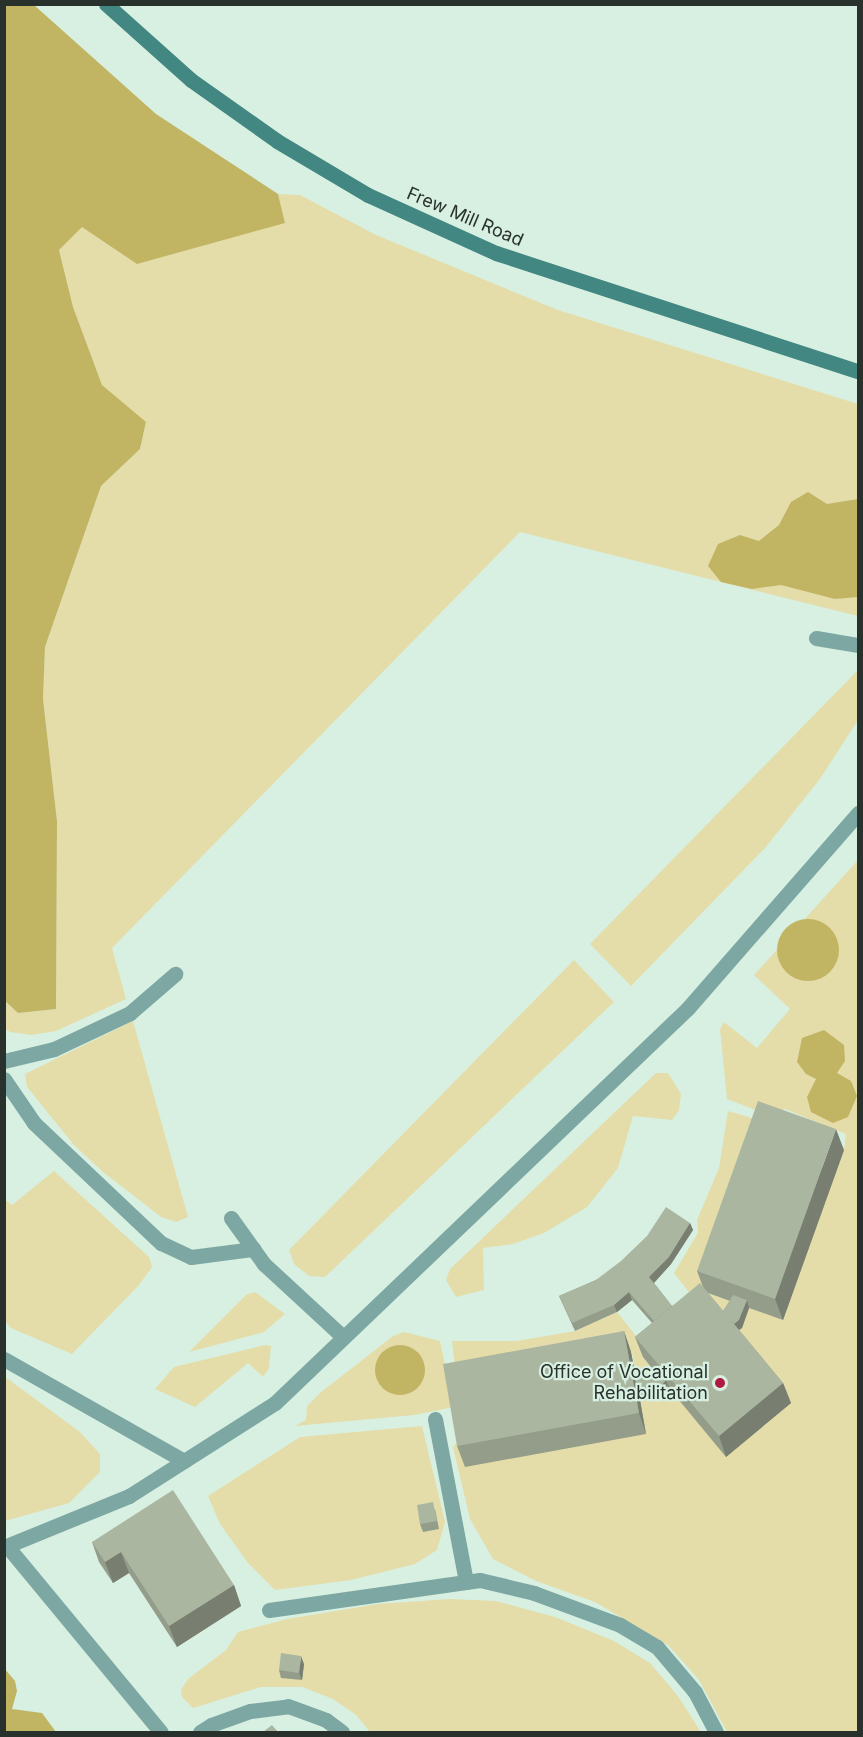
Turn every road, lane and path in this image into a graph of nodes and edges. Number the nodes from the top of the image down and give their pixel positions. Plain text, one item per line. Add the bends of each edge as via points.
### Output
1 (106, 4) edge
2 (858, 370) edge
3 (816, 638) dead end
4 (858, 645) edge
5 (858, 813) edge
6 (175, 974) dead end
7 (4, 1060) edge
8 (4, 1079) edge
9 (231, 1218) dead end
10 (253, 1249) junction
11 (344, 1337) junction
12 (4, 1359) edge
13 (435, 1419) dead end
14 (184, 1461) junction
15 (6, 1546) edge
16 (466, 1582) junction
17 (269, 1610) dead end
18 (161, 1732) edge
19 (200, 1732) edge
20 (342, 1732) edge
21 (716, 1732) edge

1 - 2 street, Frew Mill Road via 191,80 277,141 368,195 496,253
3 - 4 street
5 - 11 street via 688,1008
6 - 7 street via 130,1013 54,1049
8 - 10 street via 34,1123 161,1242 191,1257
9 - 10 street
10 - 11 street via 264,1264
11 - 14 street via 274,1403
12 - 14 street
13 - 16 street
14 - 15 street via 129,1496
15 - 18 street via 152,1726
16 - 17 street
16 - 21 street via 480,1580 534,1593 620,1625 657,1647 695,1692
19 - 20 street via 250,1711 288,1706 326,1720

